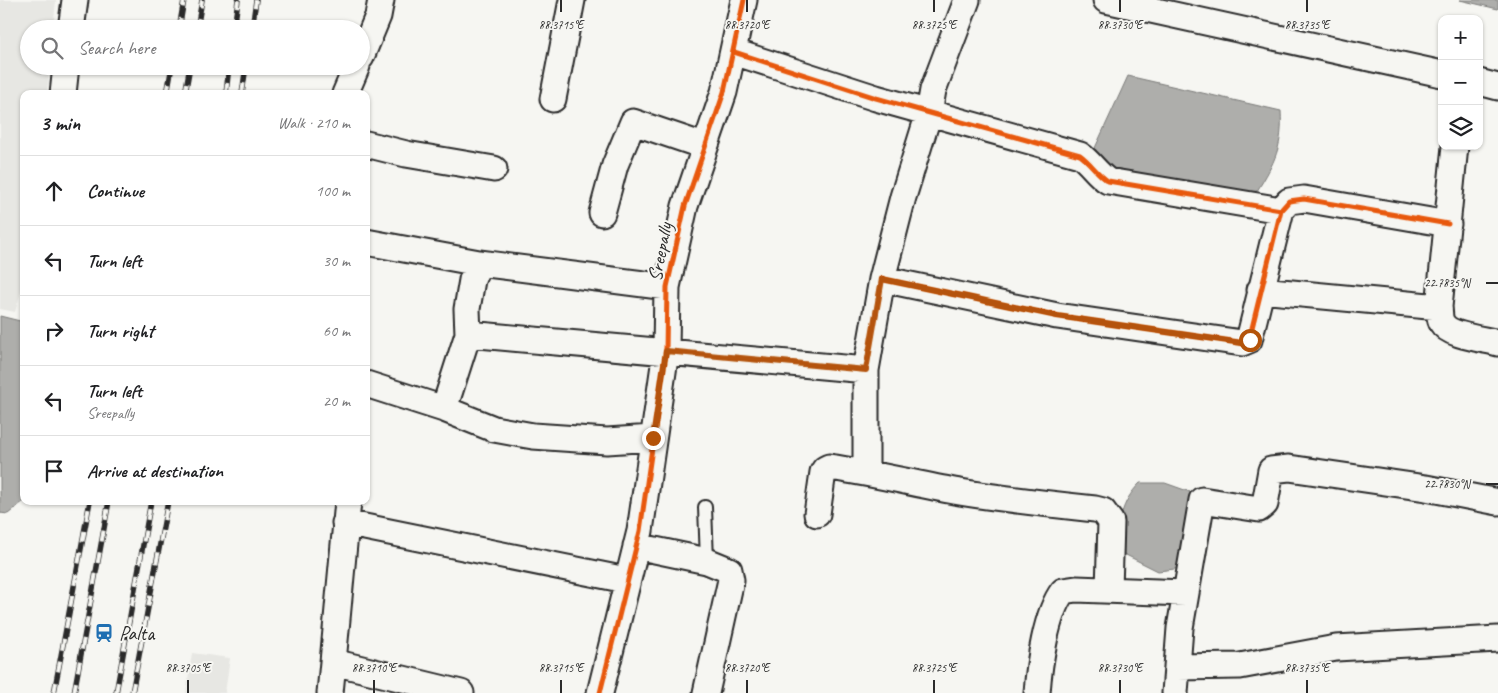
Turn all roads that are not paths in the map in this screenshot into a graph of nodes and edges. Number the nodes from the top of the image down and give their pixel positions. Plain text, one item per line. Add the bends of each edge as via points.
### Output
1 (75, 0) edge
2 (381, 0) edge
3 (572, 0) edge
4 (744, 0) edge
5 (967, 0) edge
6 (1106, 0) edge
7 (72, 20) edge
8 (370, 35) edge
9 (734, 52) junction
10 (1438, 73) edge
11 (65, 75) edge
12 (353, 75) edge
13 (1483, 83) edge
14 (1498, 87) edge
15 (63, 90) edge
16 (347, 90) edge
17 (553, 99) dead end
18 (929, 113) junction
19 (370, 145) edge
20 (704, 146) junction
21 (1455, 150) edge
22 (494, 168) dead end
23 (1281, 210) junction
24 (602, 213) dead end
25 (1448, 224) junction
26 (370, 243) edge
27 (479, 264) junction
28 (882, 279) junction
29 (667, 287) junction
30 (1260, 290) junction
31 (1439, 307) junction
32 (468, 334) junction
33 (1498, 342) edge
34 (666, 351) junction
35 (866, 370) junction
36 (370, 385) edge
37 (444, 409) junction
38 (653, 438) junction
39 (866, 472) junction
40 (1498, 502) edge
41 (705, 507) dead end
42 (347, 512) edge
43 (817, 514) dead end
44 (636, 546) junction
45 (708, 561) junction
46 (626, 580) junction
47 (1109, 590) junction
48 (1185, 593) junction
49 (1498, 639) edge
50 (333, 662) junction
51 (1178, 666) junction
52 (330, 693) edge
53 (460, 693) edge
54 (600, 693) edge
55 (706, 693) edge
56 (1038, 693) edge
57 (1175, 693) edge

1 - 7 street
2 - 8 street
3 - 17 street
4 - 9 street, Sreepally
5 - 18 street via 938,76
6 - 10 street
9 - 18 street
9 - 20 street, Sreepally via 724,92
11 - 15 street
12 - 16 street
13 - 14 street
18 - 23 street via 1080,155 1108,181
18 - 28 street via 902,197
19 - 22 street
20 - 24 street via 633,122 615,165
20 - 29 street, Sreepally via 685,206
21 - 25 street
23 - 25 street via 1289,201 1304,199
23 - 30 street
25 - 31 street
26 - 27 street
27 - 29 street
27 - 32 street via 466,309
28 - 30 street via 1057,316 1242,343 1250,340
28 - 35 street
29 - 34 street, Sreepally
30 - 31 street
31 - 33 street via 1441,322 1446,329
32 - 34 street
32 - 37 street
34 - 35 street
34 - 38 street, Sreepally
35 - 39 street
36 - 37 street
37 - 38 street via 494,429 532,436 607,441
38 - 44 street, Sreepally
39 - 43 street via 825,469
39 - 47 street via 955,491 1103,511 1111,522 1112,534
40 - 48 street via 1416,486 1277,468 1272,470 1265,504 1259,509 1202,500
41 - 45 lane
42 - 46 street
42 - 50 street
44 - 45 street
44 - 46 street, Sreepally
45 - 55 street via 729,570 731,575
46 - 54 street, Sreepally
47 - 48 street
47 - 56 street via 1063,590 1057,598 1045,640
48 - 51 street
49 - 51 street via 1336,648 1240,666
50 - 52 street
50 - 53 street
51 - 57 street

